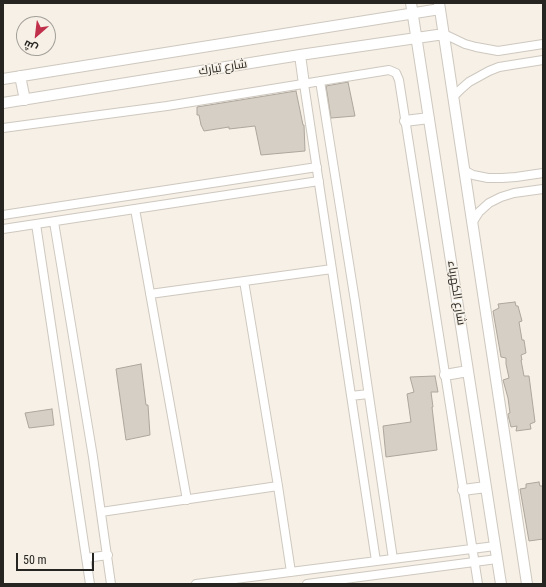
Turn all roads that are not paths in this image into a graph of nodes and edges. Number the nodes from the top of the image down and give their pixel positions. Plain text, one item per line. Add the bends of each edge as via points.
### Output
1 (439, 6) edge
2 (412, 8) edge
3 (444, 34) junction
4 (416, 38) junction
5 (543, 44) edge
6 (300, 55) junction
7 (543, 60) edge
8 (20, 76) junction
9 (3, 79) edge
10 (320, 81) junction
11 (304, 84) junction
12 (453, 97) junction
13 (25, 100) junction
14 (3, 103) edge
15 (429, 118) junction
16 (405, 121) junction
17 (3, 128) edge
18 (316, 167) junction
19 (464, 170) junction
20 (543, 173) edge
21 (319, 181) junction
22 (543, 189) edge
23 (88, 202) junction
24 (135, 209) junction
25 (3, 215) edge
26 (90, 216) junction
27 (54, 222) junction
28 (472, 223) junction
29 (36, 224) junction
30 (3, 230) edge
31 (332, 269) junction
32 (244, 281) junction
33 (150, 294) junction
34 (468, 371) junction
35 (445, 375) junction
36 (368, 394) junction
37 (351, 396) junction
38 (278, 486) junction
39 (486, 487) junction
40 (463, 490) junction
41 (187, 500) junction
42 (100, 512) junction
43 (495, 546) junction
44 (472, 549) junction
45 (108, 555) junction
46 (86, 558) junction
47 (393, 559) junction
48 (497, 559) junction
49 (376, 561) junction
50 (474, 562) junction
51 (342, 565) junction
52 (291, 572) junction
53 (344, 579) junction
54 (90, 584) edge
55 (111, 584) edge
56 (196, 584) edge
57 (307, 584) edge
58 (478, 584) edge
59 (501, 584) edge
60 (527, 584) edge

1 - 2 street, شارع تبارك
1 - 3 street
2 - 4 street, شارع الكهرباء
2 - 8 street, شارع تبارك
3 - 4 street, شارع تبارك
3 - 5 street via 465,44 498,51
3 - 12 street
4 - 6 street, شارع تبارك
4 - 15 street, شارع الكهرباء
6 - 11 street
6 - 13 street, شارع تبارك
7 - 12 street via 489,71 470,82
8 - 9 street, شارع تبارك
8 - 13 street
10 - 11 street
10 - 16 street via 391,70 398,77
10 - 36 street
11 - 17 street
11 - 18 street
12 - 19 street
13 - 14 street, شارع تبارك
15 - 16 street
15 - 34 street, شارع الكهرباء
16 - 35 street
18 - 21 street
18 - 23 street
19 - 20 street via 488,178
19 - 28 street
21 - 24 street
21 - 31 street
22 - 28 street via 501,197 489,203
23 - 25 street
23 - 26 street
24 - 26 street
24 - 33 street
26 - 27 street
27 - 29 street
27 - 42 street
28 - 60 street
29 - 30 street
29 - 46 street
31 - 32 street
31 - 37 street
32 - 33 street
32 - 38 street
33 - 41 street
34 - 35 street
34 - 39 street, شارع الكهرباء
35 - 40 street
36 - 37 street
36 - 47 street
37 - 49 street
38 - 41 street
38 - 52 street
39 - 40 street
39 - 43 street, شارع الكهرباء
40 - 44 street
41 - 42 street
42 - 45 street
43 - 44 street
43 - 48 street, شارع الكهرباء
44 - 47 street
44 - 50 street
45 - 46 street
45 - 55 street
46 - 54 street
47 - 49 street
48 - 50 street
48 - 59 street, شارع الكهرباء
49 - 51 street
50 - 53 street
50 - 58 street
51 - 52 street
51 - 53 street
52 - 56 street
53 - 57 street

